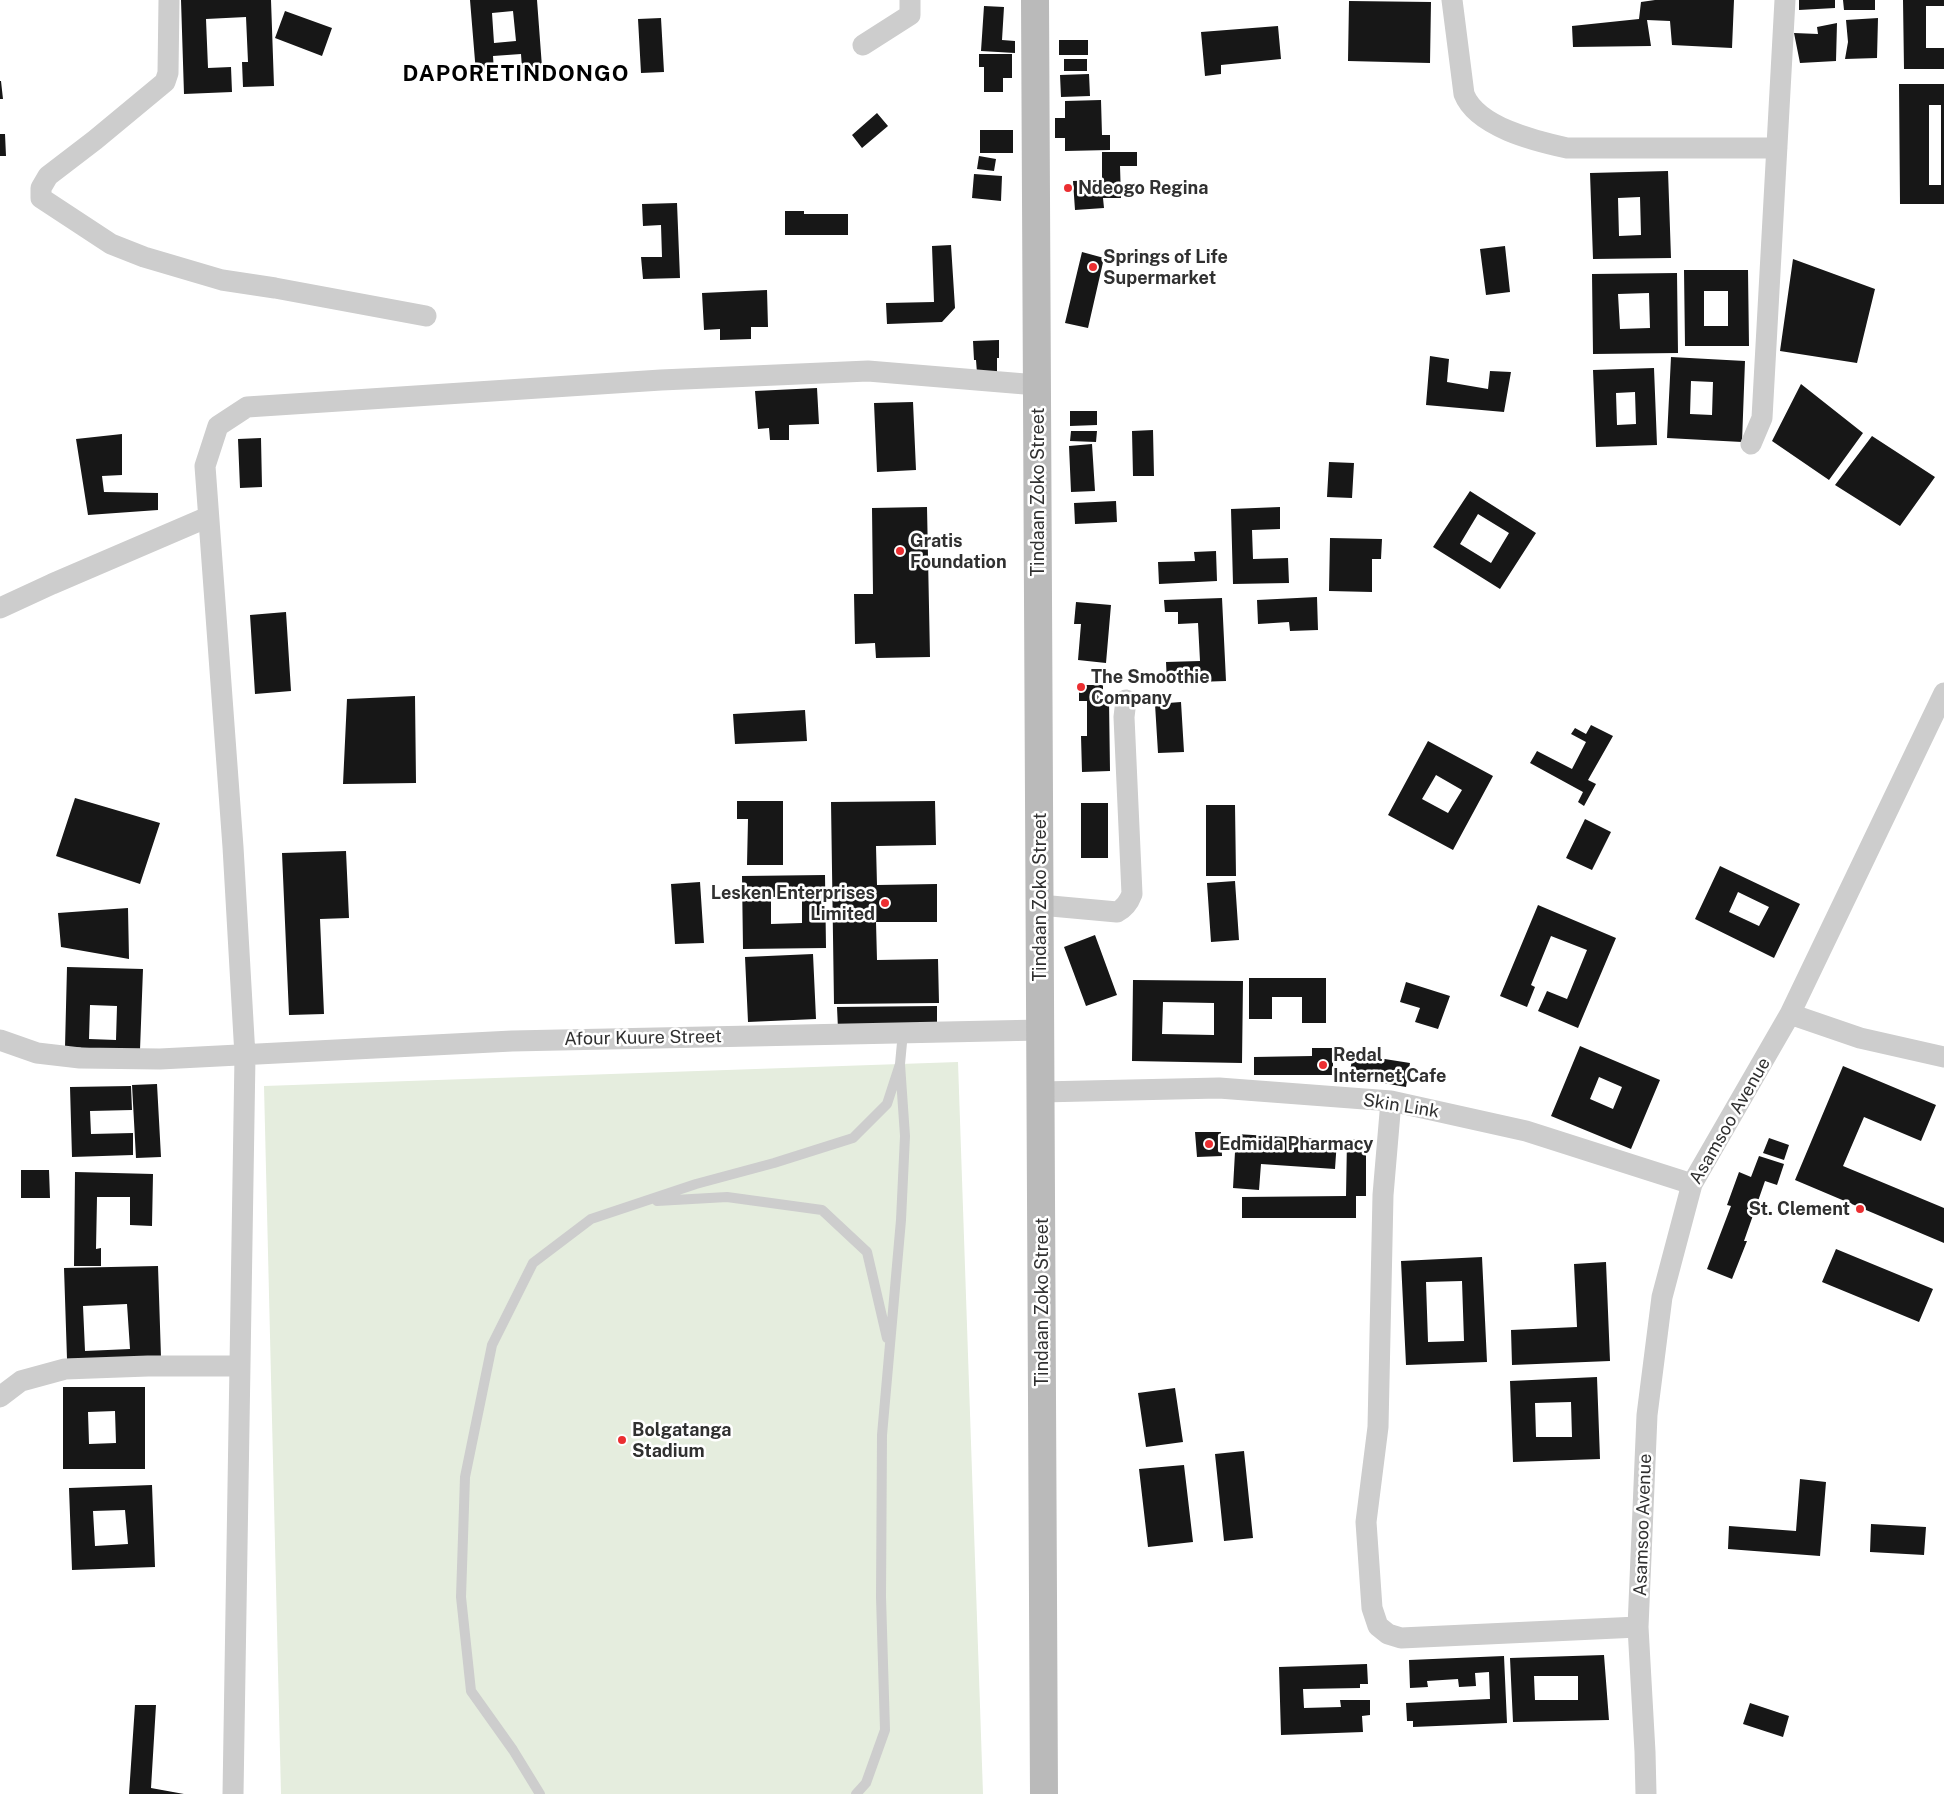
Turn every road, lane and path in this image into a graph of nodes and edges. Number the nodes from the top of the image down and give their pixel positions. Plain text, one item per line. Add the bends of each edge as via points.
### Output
1 (169, 0) edge
2 (910, 0) edge
3 (1035, 0) edge
4 (1452, 0) edge
5 (1785, 0) edge
6 (863, 45) dead end
7 (1777, 148) junction
8 (426, 316) dead end
9 (1037, 385) junction
10 (1751, 444) dead end
11 (208, 517) junction
12 (0, 608) edge
13 (1944, 692) edge
14 (1126, 700) dead end
15 (1040, 905) junction
16 (1790, 1014) junction
17 (1041, 1030) junction
18 (903, 1032) junction
19 (0, 1040) edge
20 (245, 1056) junction
21 (1944, 1057) edge
22 (900, 1064) junction
23 (1041, 1092) junction
24 (1392, 1101) junction
25 (1692, 1184) junction
26 (646, 1202) junction
27 (890, 1348) junction
28 (240, 1366) junction
29 (0, 1398) edge
30 (1638, 1627) junction
31 (233, 1794) edge
32 (540, 1794) edge
33 (856, 1794) edge
34 (1044, 1794) edge
35 (1646, 1794) edge

1 - 8 street via 166,82 48,176 41,188 41,198 111,244 144,257 222,280
2 - 6 street via 910,15
3 - 9 main road, Tindaan Zoko Street
4 - 7 street via 1467,102 1502,128 1567,148
5 - 7 street
7 - 10 street via 1762,418
9 - 11 street via 868,371 660,380 247,406 218,426 205,466
9 - 15 main road, Tindaan Zoko Street
11 - 12 street
11 - 20 street
13 - 16 street, Asamsoo Avenue
14 - 15 street via 1130,899 1117,912
15 - 17 main road, Tindaan Zoko Street
16 - 21 street via 1860,1038
16 - 25 street, Asamsoo Avenue
17 - 18 street, Afour Kuure Street
17 - 23 main road, Tindaan Zoko Street
18 - 20 street, Afour Kuure Street via 512,1041
18 - 22 lane
19 - 20 street, Afour Kuure Street via 37,1053 80,1058
20 - 28 street
22 - 26 lane via 888,1104 852,1138
22 - 27 lane via 905,1136
23 - 24 street, Skin Link via 1219,1088
23 - 34 main road, Tindaan Zoko Street
24 - 25 street, Skin Link via 1526,1131
24 - 30 street via 1382,1195 1378,1427 1366,1522 1372,1608 1378,1626 1401,1638
25 - 30 street, Asamsoo Avenue via 1662,1296 1647,1415
26 - 27 lane via 726,1197 822,1210 868,1252
26 - 32 lane via 591,1219 533,1263 492,1345 465,1477 462,1597 471,1691
27 - 33 lane via 882,1435 881,1502 885,1730 866,1783
28 - 29 street via 65,1369 22,1381
28 - 31 street
30 - 35 street, Asamsoo Avenue

